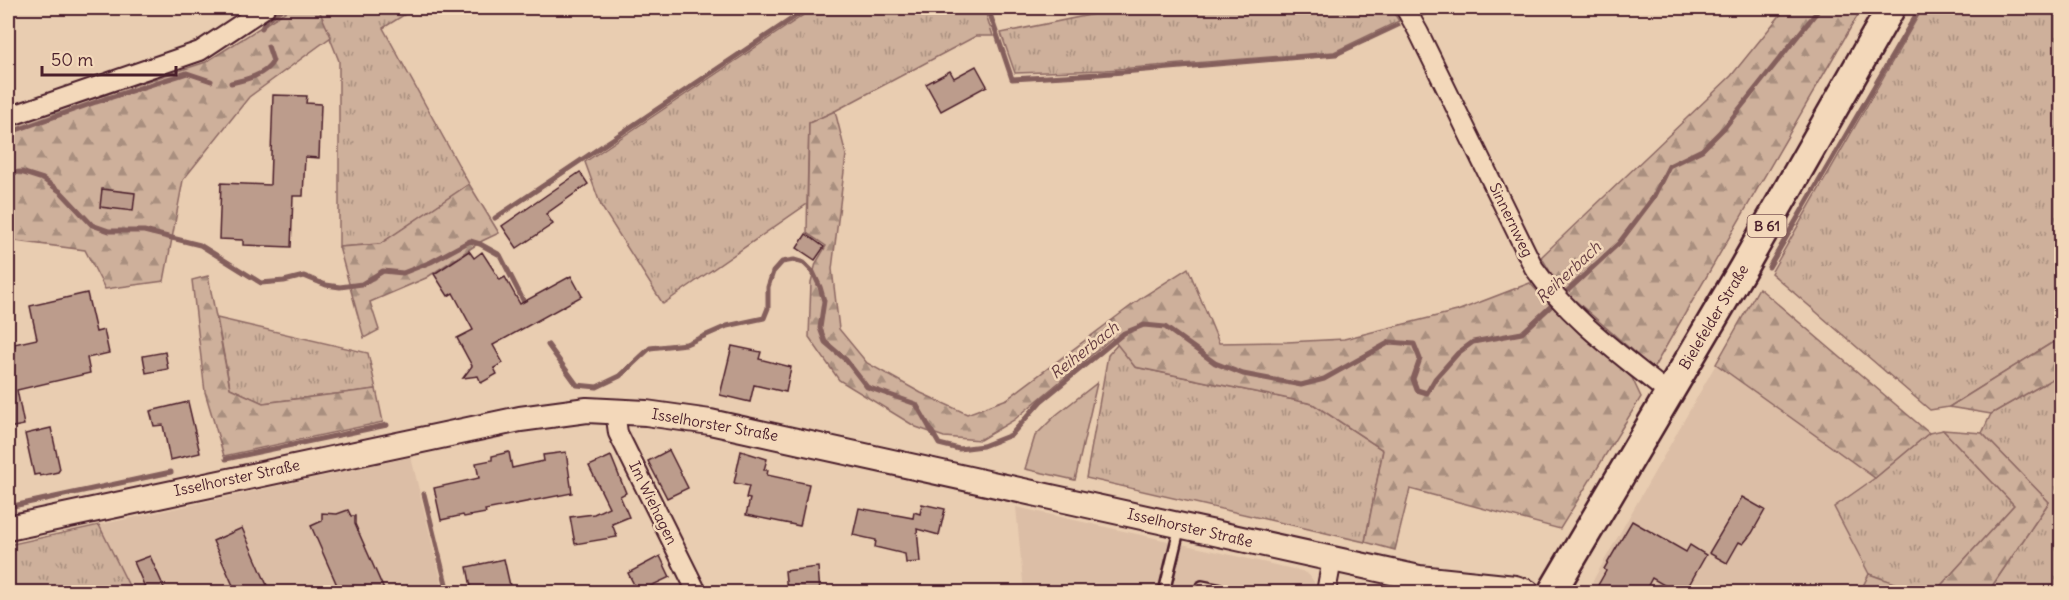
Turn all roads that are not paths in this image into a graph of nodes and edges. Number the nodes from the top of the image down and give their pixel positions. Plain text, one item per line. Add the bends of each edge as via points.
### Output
1 (265, 8) edge
2 (1405, 8) edge
3 (1891, 8) edge
4 (8, 117) edge
5 (1668, 393) junction
6 (615, 411) junction
7 (1180, 526) junction
8 (8, 528) edge
9 (1332, 560) junction
10 (1202, 586) dead end
11 (1456, 589) edge
12 (697, 592) edge
13 (1164, 592) edge
14 (1232, 592) edge
15 (1330, 592) edge
16 (1527, 592) edge
17 (1552, 592) edge

1 - 4 street via 200,51
2 - 5 street, Sinnernweg via 1534,268 1553,293 1604,342
3 - 5 main road, Bielefelder Straße / B 61
5 - 17 main road, Bielefelder Straße / B 61
6 - 7 street, Isselhorster Straße via 710,422
6 - 8 street, Isselhorster Straße via 587,410 482,426
6 - 12 street, Im Wiehagen via 618,433
7 - 9 street, Isselhorster Straße
7 - 13 lane
9 - 11 street, Isselhorster Straße
9 - 15 street
10 - 14 lane
11 - 16 street, Isselhorster Straße via 1515,588

